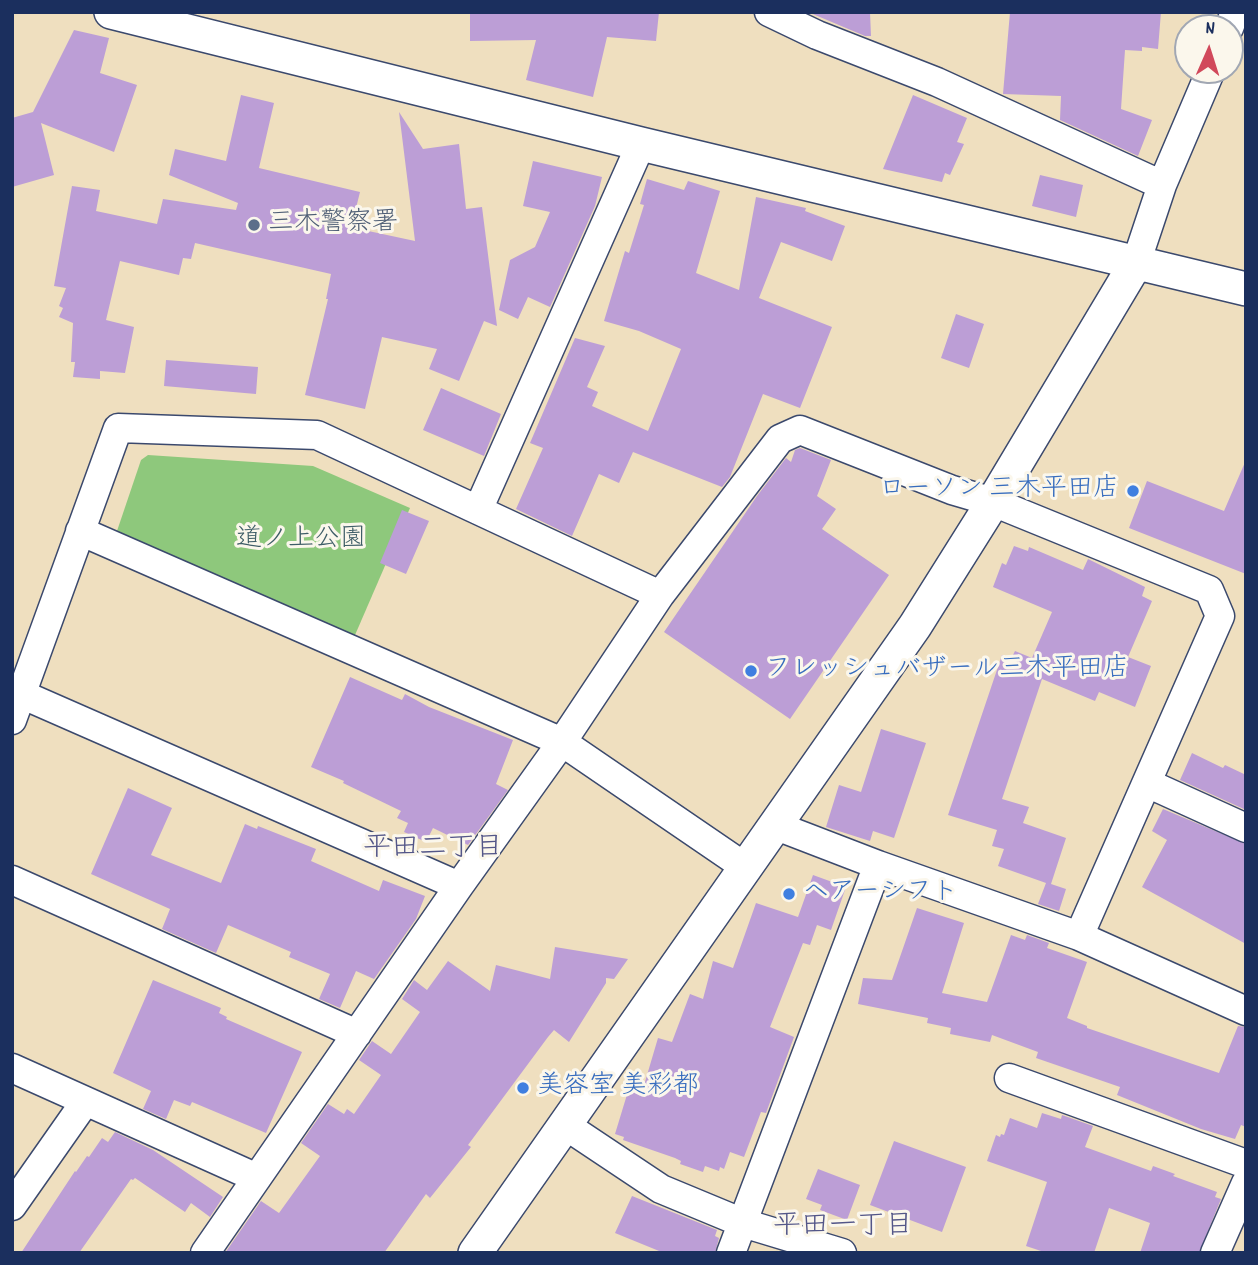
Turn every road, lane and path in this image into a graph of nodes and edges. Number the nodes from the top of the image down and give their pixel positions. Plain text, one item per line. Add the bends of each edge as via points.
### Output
1 (111, 12) edge
2 (769, 12) edge
3 (1205, 84) edge
4 (641, 144) junction
5 (1162, 185) junction
6 (1136, 263) junction
7 (1246, 289) edge
8 (993, 502) junction
9 (478, 510) junction
10 (80, 531) junction
11 (660, 595) junction
12 (17, 707) edge
13 (562, 742) junction
14 (1147, 783) junction
15 (774, 825) junction
16 (1246, 828) edge
17 (878, 865) junction
18 (745, 867) junction
19 (12, 880) edge
20 (459, 886) junction
21 (1079, 936) junction
22 (1246, 1011) edge
23 (357, 1034) junction
24 (12, 1068) edge
25 (1009, 1078) dead end
26 (85, 1102) junction
27 (565, 1125) junction
28 (1246, 1164) edge
29 (257, 1178) junction
30 (1246, 1183) edge
31 (12, 1206) edge
32 (743, 1223) junction
33 (205, 1253) edge
34 (475, 1253) edge
35 (731, 1253) edge
36 (842, 1253) edge
37 (1215, 1253) edge

1 - 4 street
2 - 5 street via 937,82
3 - 5 street
4 - 6 street
4 - 9 street
5 - 6 street
6 - 7 street
6 - 8 street
8 - 11 street via 800,430 780,439
8 - 14 street via 1209,590 1220,616
8 - 15 street via 915,626
9 - 10 street via 317,435 118,428
9 - 11 street
10 - 12 street
10 - 13 street
11 - 13 street
12 - 20 street
13 - 18 street
13 - 20 street
14 - 16 street
14 - 21 street
15 - 17 street
15 - 18 street
17 - 21 street
17 - 32 street
18 - 27 street
19 - 23 street
20 - 23 street
21 - 22 street
23 - 29 street
24 - 26 street
25 - 28 street
26 - 29 street
26 - 31 street
27 - 32 street via 661,1189
27 - 34 street
29 - 33 street
30 - 37 street
32 - 35 street
32 - 36 street

